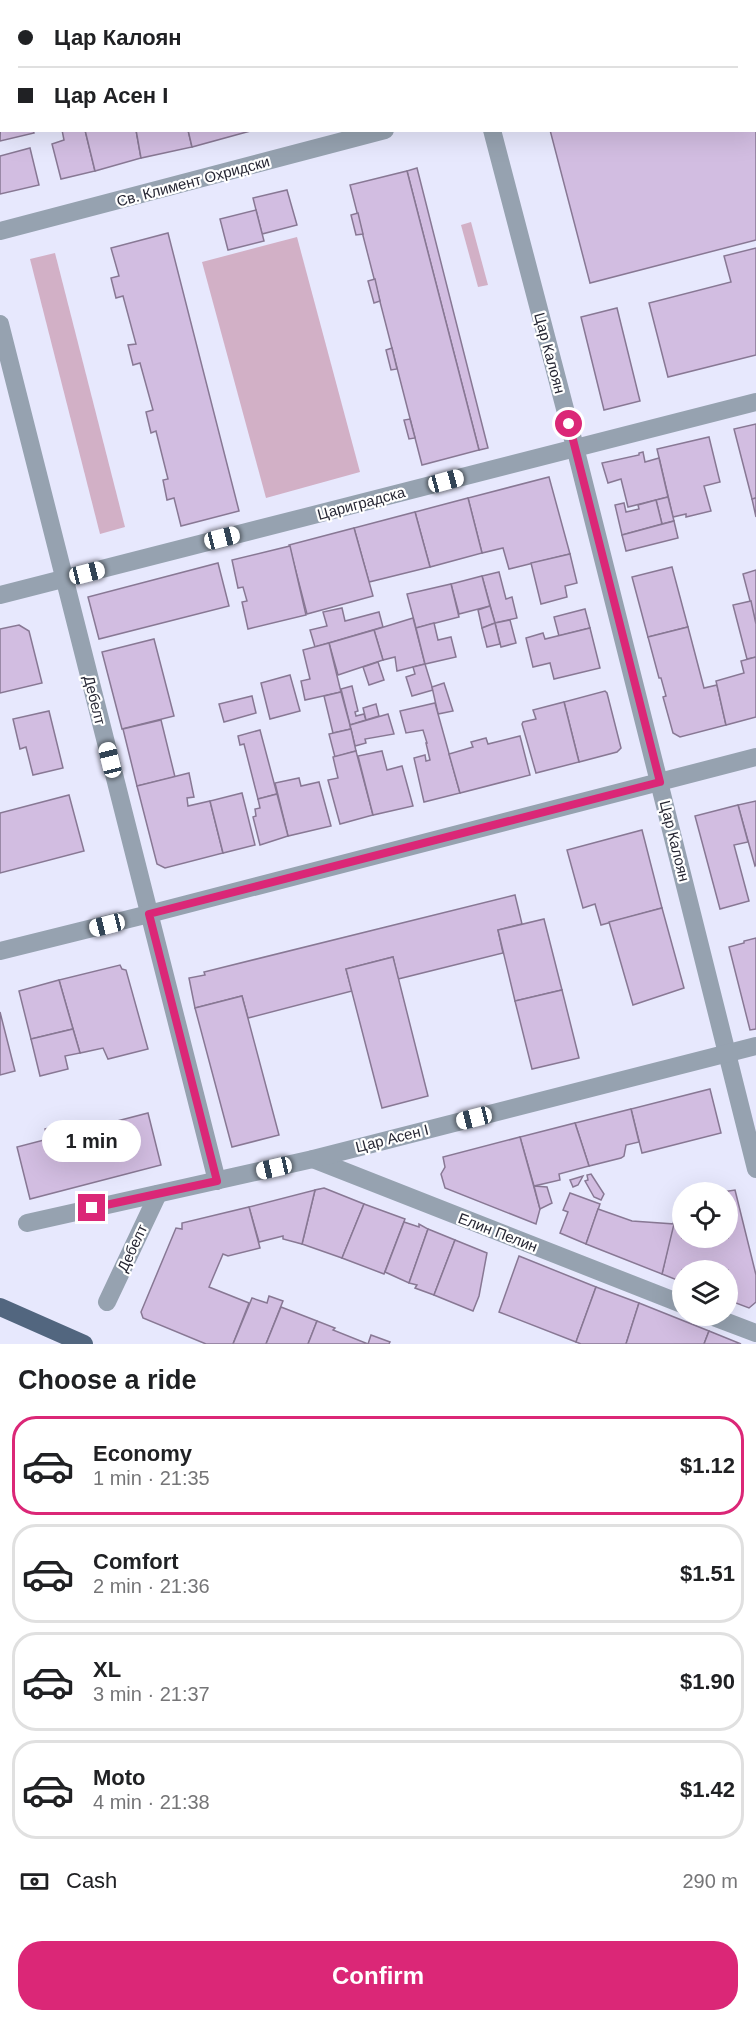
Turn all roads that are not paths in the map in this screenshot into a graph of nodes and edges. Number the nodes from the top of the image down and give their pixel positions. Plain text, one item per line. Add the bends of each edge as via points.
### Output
1 (377, 132) edge
2 (493, 132) edge
3 (0, 231) edge
4 (0, 324) edge
5 (756, 402) edge
6 (575, 447) junction
7 (64, 578) junction
8 (0, 595) edge
9 (756, 757) edge
10 (660, 782) junction
11 (149, 914) junction
12 (0, 951) edge
13 (756, 1046) edge
14 (727, 1053) junction
15 (313, 1159) junction
16 (756, 1169) edge
17 (217, 1181) junction
18 (158, 1194) junction
19 (27, 1223) dead end
20 (672, 1300) edge
21 (107, 1302) dead end
22 (0, 1307) edge
23 (737, 1326) edge
24 (756, 1333) edge
25 (84, 1344) edge

1 - 3 street, Св. Климент Охридски
2 - 6 street, Цар Калоян
4 - 7 street, Дебелт
5 - 6 street, Цариградска
6 - 7 street, Цариградска
6 - 10 street, Цар Калоян
7 - 8 street, Цариградска
7 - 11 street, Дебелт
9 - 10 street
10 - 11 street
10 - 14 street, Цар Калоян
11 - 12 street
11 - 17 street, Дебелт
13 - 14 street, Цар Асен I
14 - 15 street, Цар Асен I
14 - 16 street, Цар Калоян
15 - 17 street, Цар Асен I
15 - 20 street, Елин Пелин
17 - 18 street, Цар Асен I
18 - 19 street, Цар Асен I
18 - 21 street, Дебелт
22 - 25 main road
23 - 24 street

